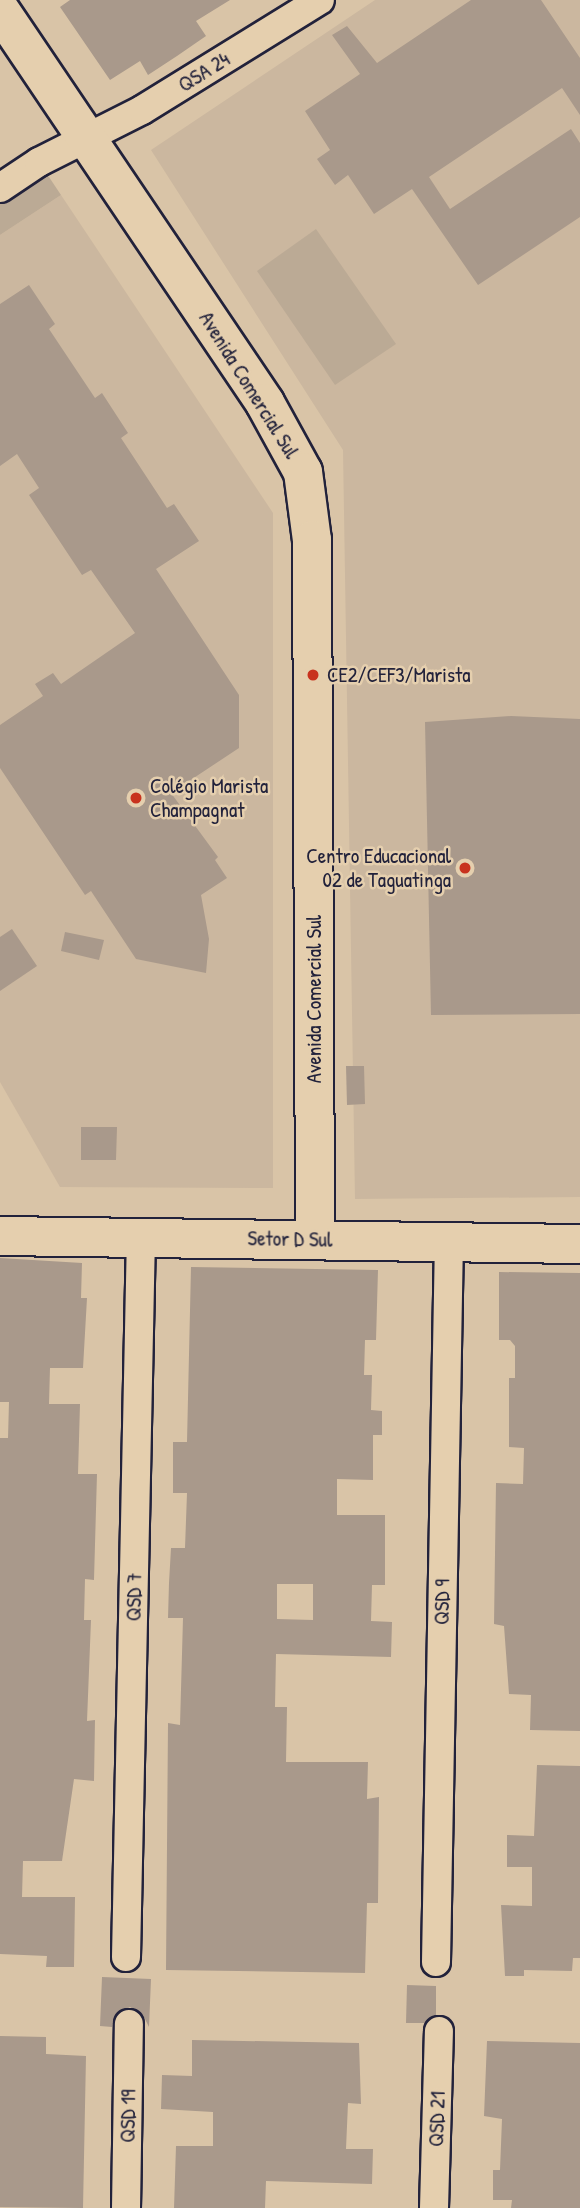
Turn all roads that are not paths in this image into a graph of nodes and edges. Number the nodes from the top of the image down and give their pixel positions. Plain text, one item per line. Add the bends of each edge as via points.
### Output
1 (320, 0) edge
2 (0, 10) edge
3 (86, 138) junction
4 (0, 188) edge
5 (0, 1236) edge
6 (141, 1237) junction
7 (315, 1239) junction
8 (449, 1242) junction
9 (580, 1244) edge
10 (126, 1957) dead end
11 (436, 1962) dead end
12 (129, 2024) dead end
13 (439, 2031) dead end
14 (126, 2208) edge
15 (434, 2208) edge

1 - 3 street, QSA 24 via 142,110
2 - 3 main road, Avenida Comercial Sul
3 - 4 street, QSA 24
3 - 7 main road, Avenida Comercial Sul via 265,404 303,472 312,540
5 - 6 main road, Setor D Sul
6 - 7 main road, Setor D Sul
6 - 10 street, QSD 7
7 - 8 main road, Setor D Sul
8 - 9 main road, Setor D Sul
8 - 11 street, QSD 9
12 - 14 street, QSD 19
13 - 15 street, QSD 21

